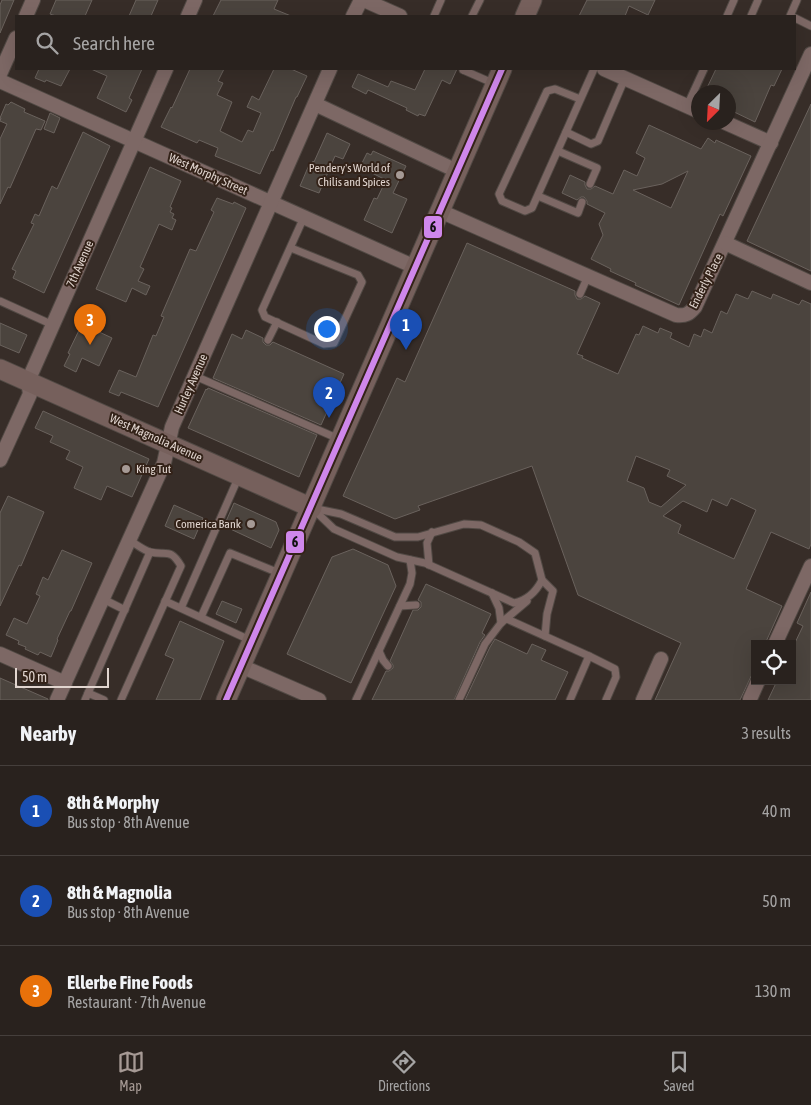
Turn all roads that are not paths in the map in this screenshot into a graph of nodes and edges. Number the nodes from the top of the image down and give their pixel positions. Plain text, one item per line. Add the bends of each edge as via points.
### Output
1 (33, 0) edge
2 (195, 0) edge
3 (362, 0) edge
4 (441, 0) edge
5 (480, 0) edge
6 (532, 0) edge
7 (734, 0) edge
8 (758, 0) edge
9 (797, 0) edge
10 (26, 15) edge
11 (188, 15) edge
12 (354, 15) edge
13 (398, 15) edge
14 (434, 15) edge
15 (472, 15) edge
16 (525, 15) edge
17 (727, 15) edge
18 (751, 15) edge
19 (790, 15) edge
20 (796, 18) edge
21 (811, 26) edge
22 (15, 40) edge
23 (810, 58) edge
24 (166, 70) edge
25 (330, 70) edge
26 (463, 70) edge
27 (594, 70) edge
28 (606, 70) edge
29 (704, 70) edge
30 (0, 74) edge
31 (498, 76) edge
32 (625, 78) junction
33 (0, 81) edge
34 (700, 85) edge
35 (580, 99) junction
36 (315, 104) junction
37 (691, 108) edge
38 (736, 127) edge
39 (566, 132) junction
40 (135, 141) junction
41 (771, 143) junction
42 (558, 151) junction
43 (457, 171) junction
44 (590, 184) dead end
45 (538, 196) junction
46 (271, 202) junction
47 (582, 202) dead end
48 (440, 211) junction
49 (304, 217) junction
50 (725, 243) junction
51 (291, 248) junction
52 (415, 267) junction
53 (588, 276) junction
54 (811, 283) edge
55 (580, 294) dead end
56 (0, 301) edge
57 (277, 322) junction
58 (53, 325) junction
59 (268, 340) dead end
60 (0, 369) edge
61 (195, 376) junction
62 (28, 381) junction
63 (339, 440) junction
64 (4, 443) edge
65 (169, 444) junction
66 (0, 460) edge
67 (239, 475) junction
68 (312, 508) junction
69 (432, 532) junction
70 (129, 540) junction
71 (150, 552) junction
72 (410, 560) junction
73 (429, 565) junction
74 (811, 566) edge
75 (282, 574) junction
76 (542, 580) junction
77 (492, 593) junction
78 (534, 594) junction
79 (103, 599) junction
80 (165, 600) junction
81 (416, 605) dead end
82 (400, 606) junction
83 (181, 608) junction
84 (125, 610) junction
85 (201, 617) junction
86 (504, 621) junction
87 (545, 636) junction
88 (777, 640) edge
89 (252, 641) junction
90 (379, 651) junction
91 (0, 654) edge
92 (589, 656) junction
93 (661, 659) dead end
94 (241, 666) junction
95 (388, 666) dead end
96 (65, 683) junction
97 (756, 685) edge
98 (87, 696) edge
99 (750, 699) edge
100 (58, 700) edge
101 (104, 700) edge
102 (121, 700) edge
103 (226, 700) edge
104 (319, 700) edge
105 (356, 700) edge
106 (459, 700) edge
107 (570, 700) edge
108 (606, 700) edge
109 (643, 700) edge

1 - 10 street
2 - 11 street
3 - 12 street
3 - 13 street
4 - 14 lane
5 - 15 lane
6 - 16 main road
7 - 17 lane
8 - 18 lane
9 - 19 lane
20 - 21 lane
22 - 30 street
23 - 41 street, Enderly Place
24 - 40 street, 7th Avenue
25 - 36 street, Hurley Avenue
26 - 31 lane
27 - 35 lane
28 - 32 street
29 - 34 lane
31 - 43 main road
32 - 37 street
32 - 39 lane via 598,142 591,144
33 - 40 street, West Morphy Street
35 - 39 lane
35 - 45 lane via 555,89 547,91 499,194 502,201 526,211 532,208
36 - 43 street
36 - 46 street, Hurley Avenue
38 - 41 street
39 - 42 lane
40 - 46 street, West Morphy Street
40 - 58 street, 7th Avenue
41 - 50 street, Enderly Place
42 - 44 lane via 596,168
42 - 45 lane
43 - 48 main road
45 - 47 lane via 578,213
46 - 49 street, West Morphy Street
46 - 61 street, Hurley Avenue
48 - 52 main road
48 - 53 street, Enderly Place
49 - 51 lane
49 - 52 street, West Morphy Street
50 - 53 street, Enderly Place via 695,307 684,316
50 - 54 street
51 - 57 lane via 262,310 265,316
51 - 57 lane via 358,275 362,282 334,343 324,344
52 - 63 main road
53 - 55 lane
56 - 58 lane
57 - 59 lane
58 - 62 street, 7th Avenue
60 - 62 main road, West Magnolia Avenue
61 - 63 lane
61 - 65 street, Hurley Avenue via 172,427
62 - 64 street, 7th Avenue via 30,394
62 - 65 main road, West Magnolia Avenue
63 - 68 main road
64 - 66 street, 7th Avenue
65 - 67 main road, West Magnolia Avenue
65 - 70 street, Hurley Avenue via 164,463
67 - 68 main road, West Magnolia Avenue
67 - 83 lane
68 - 69 lane via 341,514 395,537 418,537
68 - 72 lane via 334,529 396,557
68 - 75 main road
69 - 73 lane via 427,542
69 - 76 lane via 464,524 481,525 535,552
70 - 71 lane
70 - 79 street, Hurley Avenue
71 - 80 lane via 164,552 176,557 180,566
71 - 84 lane
72 - 73 lane
72 - 82 lane via 411,578
73 - 77 lane
74 - 88 street
75 - 85 lane via 230,553
75 - 89 main road
76 - 78 lane
76 - 87 lane via 553,591
77 - 78 lane via 514,603
77 - 86 lane
78 - 86 lane
79 - 84 lane
79 - 96 street, Hurley Avenue
80 - 83 lane
80 - 102 lane
81 - 82 lane
82 - 90 lane
83 - 85 lane
84 - 98 lane
85 - 89 lane
86 - 87 lane
86 - 106 lane via 485,644 466,677
87 - 92 lane
89 - 94 main road
90 - 95 lane
90 - 105 lane
91 - 96 street
92 - 107 lane
92 - 108 lane via 615,669 616,677
93 - 109 street
94 - 103 main road
94 - 104 street
96 - 100 street, Hurley Avenue
97 - 99 street
98 - 101 lane

